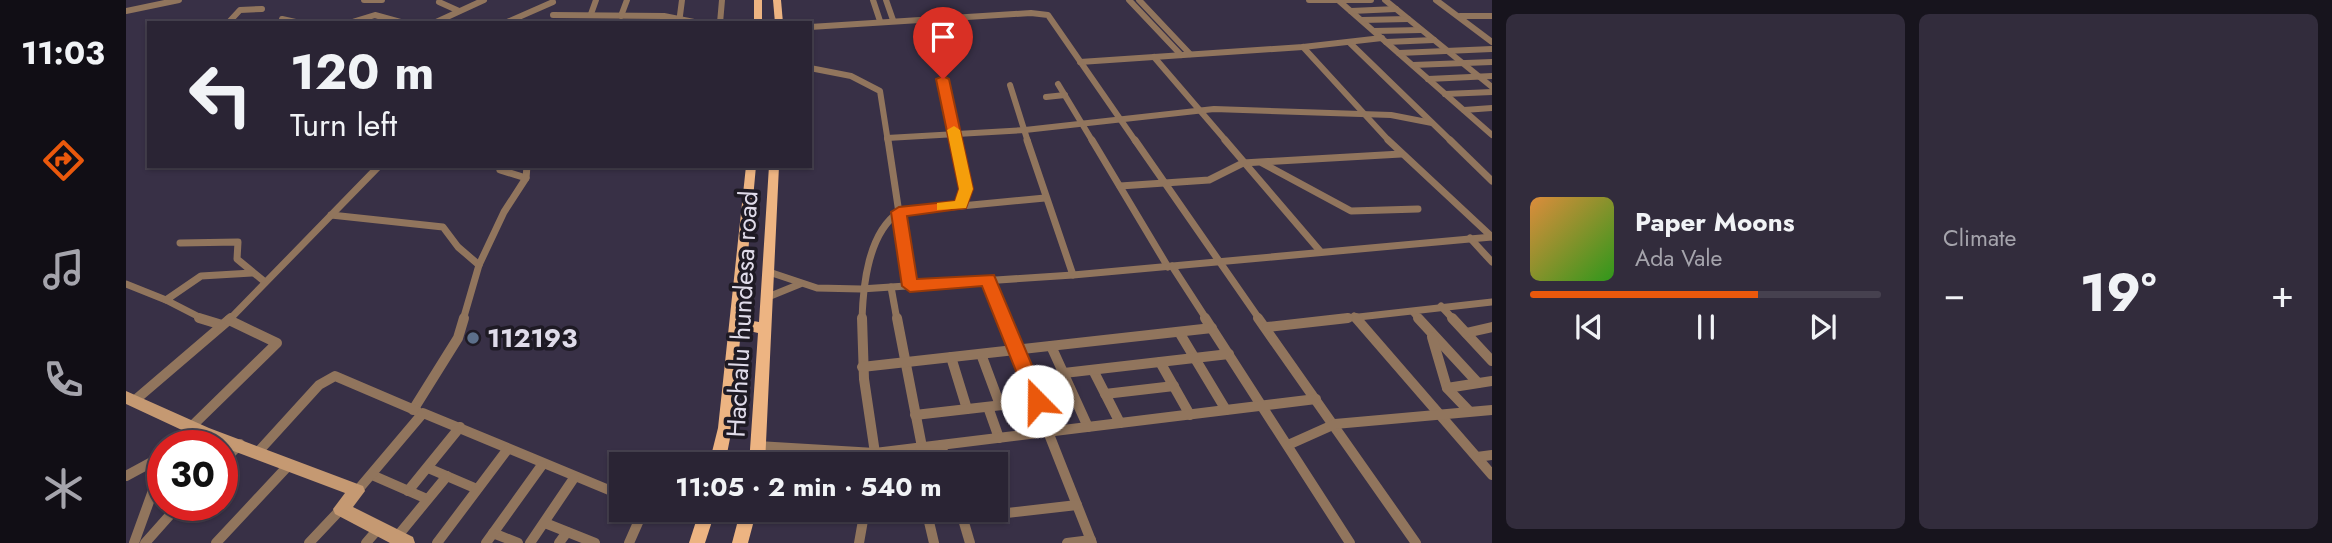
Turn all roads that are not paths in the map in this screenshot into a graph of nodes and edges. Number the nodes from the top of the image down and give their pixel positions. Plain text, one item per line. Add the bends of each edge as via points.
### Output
1 (179, 0) edge
2 (364, 0) edge
3 (382, 0) edge
4 (484, 0) edge
5 (596, 0) edge
6 (627, 0) edge
7 (682, 0) edge
8 (722, 0) edge
9 (758, 0) edge
10 (778, 0) edge
11 (873, 0) edge
12 (886, 0) edge
13 (1129, 0) edge
14 (1139, 0) edge
15 (1309, 0) edge
16 (1371, 0) edge
17 (1385, 0) edge
18 (1436, 0) edge
19 (553, 1) edge
20 (1339, 1) edge
21 (439, 2) dead end
22 (262, 9) dead end
23 (1396, 9) junction
24 (126, 10) edge
25 (459, 11) junction
26 (1351, 11) junction
27 (591, 14) junction
28 (553, 15) junction
29 (621, 16) junction
30 (1459, 16) junction
31 (1492, 16) edge
32 (282, 19) dead end
33 (1408, 19) junction
34 (893, 20) junction
35 (1362, 20) junction
36 (230, 21) edge
37 (291, 21) edge
38 (356, 21) edge
39 (397, 21) edge
40 (438, 21) edge
41 (509, 21) edge
42 (552, 21) edge
43 (679, 21) edge
44 (720, 21) edge
45 (758, 21) edge
46 (779, 21) edge
47 (880, 21) junction
48 (812, 27) edge
49 (1422, 30) junction
50 (1374, 32) junction
51 (1384, 40) junction
52 (1434, 40) junction
53 (1492, 42) edge
54 (1350, 43) junction
55 (1303, 47) junction
56 (1492, 49) edge
57 (1448, 51) junction
58 (1399, 53) junction
59 (1190, 54) junction
60 (1181, 55) junction
61 (1153, 57) junction
62 (1080, 62) junction
63 (1492, 62) edge
64 (1463, 63) junction
65 (1413, 65) junction
66 (812, 68) edge
67 (1479, 76) junction
68 (1492, 76) edge
69 (943, 79) dead end
70 (1428, 79) junction
71 (1058, 84) dead end
72 (1010, 85) dead end
73 (1492, 90) edge
74 (1445, 94) junction
75 (1065, 95) junction
76 (1046, 97) dead end
77 (1492, 108) edge
78 (1463, 110) junction
79 (1198, 112) junction
80 (1366, 114) junction
81 (1122, 117) junction
82 (1082, 122) junction
83 (1432, 123) junction
84 (1482, 126) junction
85 (1492, 126) edge
86 (1025, 130) junction
87 (955, 135) junction
88 (1492, 135) edge
89 (887, 138) junction
90 (1401, 154) junction
91 (1261, 162) junction
92 (1243, 163) junction
93 (377, 168) edge
94 (527, 168) edge
95 (751, 168) edge
96 (774, 168) edge
97 (500, 170) dead end
98 (526, 178) junction
99 (1492, 181) edge
100 (1164, 182) junction
101 (1120, 186) junction
102 (1045, 198) junction
103 (961, 205) junction
104 (1418, 209) dead end
105 (899, 212) junction
106 (331, 215) junction
107 (1492, 237) edge
108 (1470, 238) junction
109 (180, 243) dead end
110 (1320, 251) junction
111 (1218, 262) junction
112 (1492, 262) edge
113 (479, 265) junction
114 (1170, 266) junction
115 (769, 272) junction
116 (252, 273) junction
117 (1073, 275) junction
118 (988, 279) junction
119 (265, 282) junction
120 (126, 284) edge
121 (803, 284) junction
122 (910, 286) junction
123 (891, 287) junction
124 (862, 289) junction
125 (768, 297) junction
126 (166, 300) junction
127 (1492, 302) edge
128 (1441, 306) junction
129 (1413, 312) junction
130 (1353, 316) junction
131 (225, 322) junction
132 (736, 323) junction
133 (1267, 327) junction
134 (1212, 328) junction
135 (1491, 328) edge
136 (766, 329) junction
137 (1179, 332) junction
138 (1430, 332) junction
139 (1466, 332) junction
140 (1051, 346) junction
141 (1017, 350) junction
142 (981, 354) junction
143 (1229, 354) junction
144 (951, 357) junction
145 (1195, 358) junction
146 (1492, 361) edge
147 (904, 362) junction
148 (1160, 362) junction
149 (862, 367) junction
150 (1093, 370) junction
151 (1064, 373) junction
152 (1492, 381) edge
153 (1478, 383) junction
154 (1174, 386) junction
155 (1447, 387) junction
156 (1105, 394) junction
157 (129, 399) edge
158 (1315, 399) junction
159 (1037, 401) junction
160 (1000, 405) junction
161 (1263, 406) junction
162 (988, 407) junction
163 (967, 409) junction
164 (1226, 410) junction
165 (1492, 410) edge
166 (418, 411) junction
167 (1469, 411) junction
168 (915, 415) junction
169 (1190, 415) junction
170 (1440, 415) junction
171 (1120, 423) junction
172 (1335, 424) junction
173 (460, 427) junction
174 (1088, 427) junction
175 (198, 430) joint
176 (1050, 432) junction
177 (999, 438) junction
178 (240, 444) edge
179 (941, 445) junction
180 (1288, 445) junction
181 (760, 446) junction
182 (917, 448) junction
183 (507, 450) junction
184 (258, 452) junction
185 (720, 452) edge
186 (759, 452) edge
187 (817, 452) edge
188 (873, 452) edge
189 (900, 452) edge
190 (916, 452) edge
191 (943, 452) edge
192 (1492, 455) edge
193 (1477, 457) junction
194 (147, 465) edge
195 (542, 465) junction
196 (287, 467) junction
197 (428, 468) junction
198 (372, 475) junction
199 (1492, 475) edge
200 (126, 476) edge
201 (447, 476) junction
202 (574, 478) junction
203 (477, 489) junction
204 (357, 491) junction
205 (408, 491) junction
206 (609, 491) edge
207 (427, 499) junction
208 (1077, 505) junction
209 (147, 507) edge
210 (341, 509) junction
211 (1008, 510) edge
212 (165, 521) edge
213 (638, 522) edge
214 (704, 522) edge
215 (746, 522) edge
216 (863, 522) edge
217 (929, 522) edge
218 (964, 522) edge
219 (545, 523) junction
220 (378, 529) junction
221 (567, 531) junction
222 (493, 533) junction
223 (402, 540) edge
224 (1091, 542) edge
225 (134, 543) edge
226 (145, 543) edge
227 (216, 543) edge
228 (309, 543) edge
229 (366, 543) edge
230 (437, 543) edge
231 (486, 543) edge
232 (518, 543) edge
233 (530, 543) edge
234 (559, 543) edge
235 (595, 543) edge
236 (629, 543) edge
237 (697, 543) edge
238 (740, 543) edge
239 (859, 543) edge
240 (934, 543) edge
241 (970, 543) edge
242 (1067, 543) edge
243 (1350, 543) edge
244 (1416, 543) edge

1 - 24 street
2 - 3 street
4 - 25 street
5 - 27 street
6 - 29 street
7 - 43 street
8 - 44 street
9 - 45 main road
10 - 46 main road
11 - 47 street
12 - 34 street
13 - 60 street
14 - 59 street
15 - 20 street
16 - 20 street
17 - 23 street
18 - 30 street
19 - 28 street
19 - 41 street
20 - 26 street
21 - 25 street
22 - 36 street via 240,10
23 - 26 street
23 - 33 street
25 - 40 street
26 - 35 street
27 - 28 street
27 - 29 street
28 - 42 street
29 - 43 street via 664,16
30 - 31 street
30 - 53 street
32 - 37 street
33 - 35 street
33 - 49 street
34 - 47 street
34 - 62 street via 1048,15
35 - 50 street
38 - 39 street via 375,15
47 - 48 street
49 - 50 street
49 - 52 street
50 - 51 street
51 - 52 street
51 - 54 street
51 - 58 street
52 - 57 street
54 - 55 street
54 - 83 street
55 - 59 street
55 - 80 street
56 - 57 street
57 - 58 street
57 - 64 street
58 - 65 street
59 - 60 street
60 - 61 street
61 - 62 street
61 - 79 street
62 - 81 street
63 - 64 street
64 - 65 street
64 - 67 street
65 - 70 street
66 - 89 street via 876,86
67 - 68 street
67 - 70 street
67 - 73 street
69 - 87 street
70 - 74 street
71 - 75 street
72 - 86 street
73 - 74 street
74 - 78 street
75 - 76 street
75 - 82 street
77 - 78 street
78 - 84 street
79 - 80 street
79 - 81 street
79 - 92 street
80 - 83 street
80 - 90 street
81 - 82 street
81 - 100 street
82 - 86 street
82 - 101 street
83 - 99 street
84 - 85 street
84 - 88 street
86 - 87 street
86 - 102 street
87 - 89 street
87 - 103 street via 965,181
89 - 105 street
90 - 91 street
90 - 107 street
91 - 92 street
91 - 104 street via 1351,211
92 - 100 street via 1217,178
92 - 110 street
93 - 106 street
94 - 98 street
95 - 132 main road
96 - 115 main road, Hachalu hundesa road
97 - 98 street
98 - 113 street
100 - 101 street
100 - 111 street
101 - 114 street
102 - 103 street
102 - 117 street
103 - 105 street
105 - 122 street
105 - 124 street via 883,223
106 - 113 street via 443,227
106 - 119 street
107 - 108 street
108 - 110 street
108 - 112 street
109 - 116 street via 234,241 238,243 237,259
110 - 111 street
111 - 114 street
111 - 133 street
113 - 166 street via 458,338
114 - 117 street
114 - 134 street
115 - 121 street
115 - 125 main road, Hachalu hundesa road
116 - 119 street
116 - 126 street via 201,276
117 - 118 street
118 - 122 street
118 - 141 street
119 - 131 street
120 - 126 street
121 - 124 street
121 - 125 street
122 - 123 street
123 - 124 street
123 - 147 street
124 - 149 street
125 - 136 main road, Hachalu hundesa road
126 - 131 street via 193,316
127 - 128 street
128 - 129 street
128 - 139 street
129 - 130 street
129 - 138 street
130 - 133 street
130 - 170 street
131 - 157 street
131 - 175 street via 277,343
132 - 136 main road
132 - 185 main road
133 - 158 street
134 - 137 street
134 - 143 street
135 - 139 street
136 - 181 main road, Hachalu hundesa road
137 - 140 street
137 - 145 street
138 - 153 street
138 - 155 street
139 - 146 street
140 - 141 street
140 - 151 street
141 - 142 street
141 - 159 street
142 - 144 street
142 - 160 street
143 - 145 street
143 - 161 street
144 - 147 street
144 - 163 street
145 - 148 street
145 - 164 street
147 - 149 street
147 - 168 street
148 - 150 street
148 - 154 street
149 - 188 street
150 - 151 street
150 - 156 street
151 - 174 street
152 - 153 street
153 - 155 street
154 - 156 street
154 - 169 street
155 - 167 street
156 - 171 street
157 - 175 street
158 - 161 street
158 - 172 street
159 - 160 street
159 - 176 street
160 - 162 street
161 - 164 street
161 - 180 street
162 - 163 street
162 - 177 street
163 - 168 street
164 - 169 street
165 - 167 street
166 - 173 street
166 - 184 street via 335,376 319,385
166 - 198 street
167 - 170 street
168 - 182 street
169 - 171 street
170 - 172 street
170 - 193 street
171 - 174 street
172 - 180 street
172 - 244 street
173 - 183 street
173 - 197 street
174 - 176 street
176 - 177 street
176 - 208 street
177 - 179 street
178 - 184 street
179 - 182 street
179 - 191 street
180 - 243 street
181 - 186 main road, Hachalu hundesa road
181 - 187 street
182 - 189 street
182 - 190 street
183 - 195 street
183 - 203 street
184 - 196 street
192 - 193 street
193 - 199 street
194 - 200 street
195 - 202 street
195 - 222 street
196 - 204 street
196 - 227 street
197 - 201 street
197 - 205 street
198 - 204 street
198 - 205 street
201 - 203 street
201 - 207 street
202 - 206 street
202 - 219 street
203 - 230 street
204 - 210 street
205 - 207 street
207 - 223 street
208 - 211 street
208 - 224 street
209 - 225 street
210 - 220 street
210 - 228 street
212 - 226 street
213 - 236 street
214 - 237 main road
215 - 238 main road
216 - 239 street
217 - 240 street
218 - 241 street
219 - 221 street
219 - 233 street
220 - 223 street
220 - 229 street
221 - 234 street
221 - 235 street
222 - 231 street
222 - 232 street
224 - 242 street

